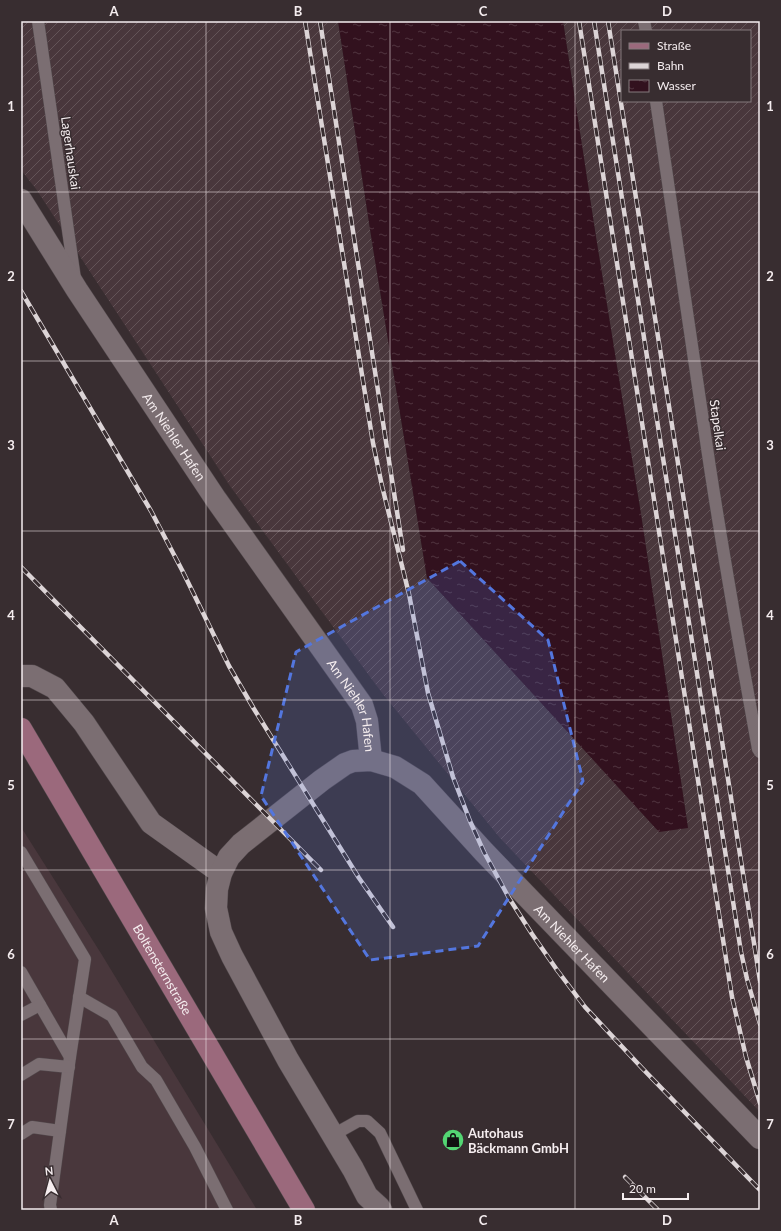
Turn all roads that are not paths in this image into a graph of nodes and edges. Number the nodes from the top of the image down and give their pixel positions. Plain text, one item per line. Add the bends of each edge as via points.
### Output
1 (38, 21) edge
2 (656, 102) edge
3 (21, 200) edge
4 (77, 290) junction
5 (21, 676) edge
6 (21, 729) edge
7 (760, 752) edge
8 (371, 760) junction
9 (21, 852) edge
10 (221, 873) junction
11 (21, 972) edge
12 (79, 997) junction
13 (40, 1004) junction
14 (21, 1015) edge
15 (70, 1062) junction
16 (21, 1075) edge
17 (60, 1131) junction
18 (21, 1134) edge
19 (333, 1135) junction
20 (760, 1138) edge
21 (372, 1205) edge
22 (50, 1208) edge
23 (227, 1210) edge
24 (304, 1210) edge
25 (417, 1210) edge

1 - 4 lane, Lagerhauskai
2 - 7 lane, Stapelkai via 734,619
3 - 4 street, Am Niehler Hafen
4 - 8 street, Am Niehler Hafen via 215,498 362,705 367,721
5 - 10 street via 32,676 55,688 84,723 151,823
6 - 24 main road, Boltensternstraße
8 - 10 street via 345,764 322,780 240,844 229,857
8 - 20 street, Am Niehler Hafen via 395,767 422,784 484,852
9 - 12 lane via 84,959
10 - 19 street via 216,908 221,932 288,1060
11 - 13 lane
12 - 15 lane
12 - 23 lane via 112,1016 142,1067 156,1080 195,1147
13 - 14 lane
13 - 15 lane
15 - 16 lane via 39,1064
15 - 17 lane
17 - 18 lane via 32,1127
17 - 22 lane
19 - 21 street
19 - 25 lane via 358,1121 367,1121 380,1133

